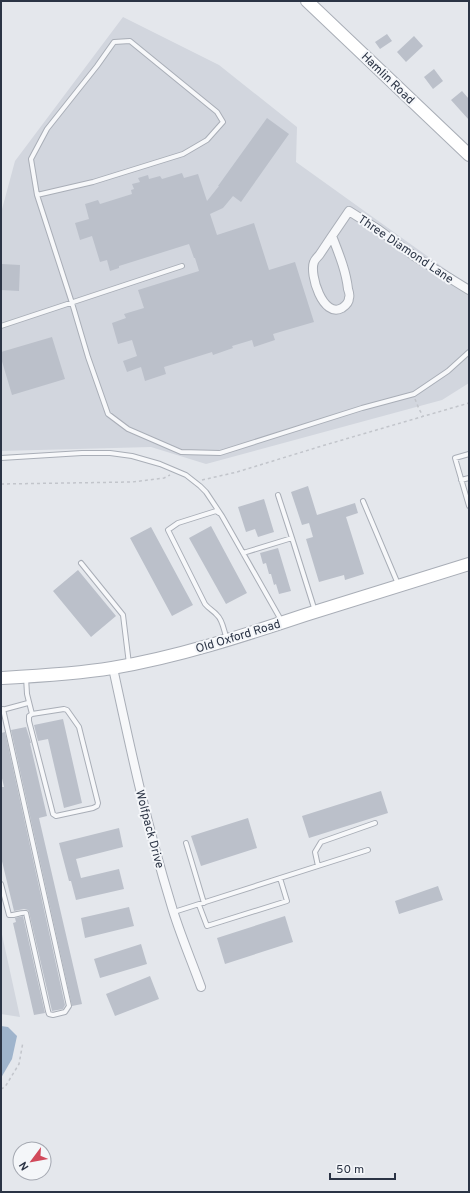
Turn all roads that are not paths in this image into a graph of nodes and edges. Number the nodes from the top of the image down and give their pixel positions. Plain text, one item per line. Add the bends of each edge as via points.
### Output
1 (307, 1) edge
2 (469, 155) edge
3 (37, 195) junction
4 (332, 236) junction
5 (182, 266) dead end
6 (469, 290) edge
7 (72, 303) junction
8 (1, 326) edge
9 (469, 352) edge
10 (469, 454) edge
11 (1, 458) edge
12 (469, 478) edge
13 (461, 480) junction
14 (278, 495) dead end
15 (363, 501) dead end
16 (469, 506) edge
17 (222, 516) junction
18 (292, 538) junction
19 (243, 553) junction
20 (81, 563) dead end
21 (469, 564) edge
22 (399, 586) junction
23 (316, 612) junction
24 (282, 623) junction
25 (227, 639) junction
26 (129, 665) junction
27 (113, 668) junction
28 (26, 677) junction
29 (1, 678) edge
30 (28, 703) junction
31 (2, 710) edge
32 (32, 714) junction
33 (375, 823) dead end
34 (186, 843) dead end
35 (368, 850) dead end
36 (318, 866) junction
37 (280, 878) junction
38 (1, 884) edge
39 (204, 903) junction
40 (199, 904) junction
41 (174, 912) junction
42 (201, 987) dead end

1 - 2 street, Hamlin Road
3 - 3 lane via 31,159 47,129 114,42 130,41 217,112 223,122 207,140 183,154 93,182
3 - 7 lane
4 - 4 street, Three Diamond Lane via 314,261 313,267 315,282 323,302 336,310 342,308 350,298 347,278
4 - 6 street, Three Diamond Lane via 349,211
5 - 7 lane
7 - 8 lane
7 - 9 lane via 108,414 128,430 181,452 220,453 414,394 448,371
10 - 13 lane via 454,458
11 - 17 lane via 82,453 110,453 139,458 180,472 194,481 206,492
12 - 13 lane
13 - 16 lane
14 - 18 lane
15 - 22 lane
17 - 19 lane
17 - 25 lane via 216,511 168,530 205,604 221,620
18 - 19 lane
18 - 23 lane
19 - 24 lane
20 - 26 lane via 123,616
21 - 22 street, Old Oxford Road
22 - 23 street, Old Oxford Road
23 - 24 street, Old Oxford Road
24 - 25 street, Old Oxford Road
25 - 26 street, Old Oxford Road
26 - 27 street, Old Oxford Road
27 - 28 street, Old Oxford Road
27 - 41 street, Wolfpack Drive via 145,813
28 - 29 street, Old Oxford Road
28 - 30 lane
30 - 31 lane
30 - 32 lane
31 - 38 lane via 69,1006 65,1012 52,1015 48,1012 26,913 9,915
32 - 32 lane via 64,709 73,718 79,727 97,806 56,816 53,814 29,721
33 - 36 lane via 321,842 315,852
34 - 39 lane
35 - 36 lane
36 - 37 lane
37 - 39 lane
37 - 40 lane via 287,901 207,926
39 - 40 lane
40 - 41 lane
41 - 42 street, Wolfpack Drive

